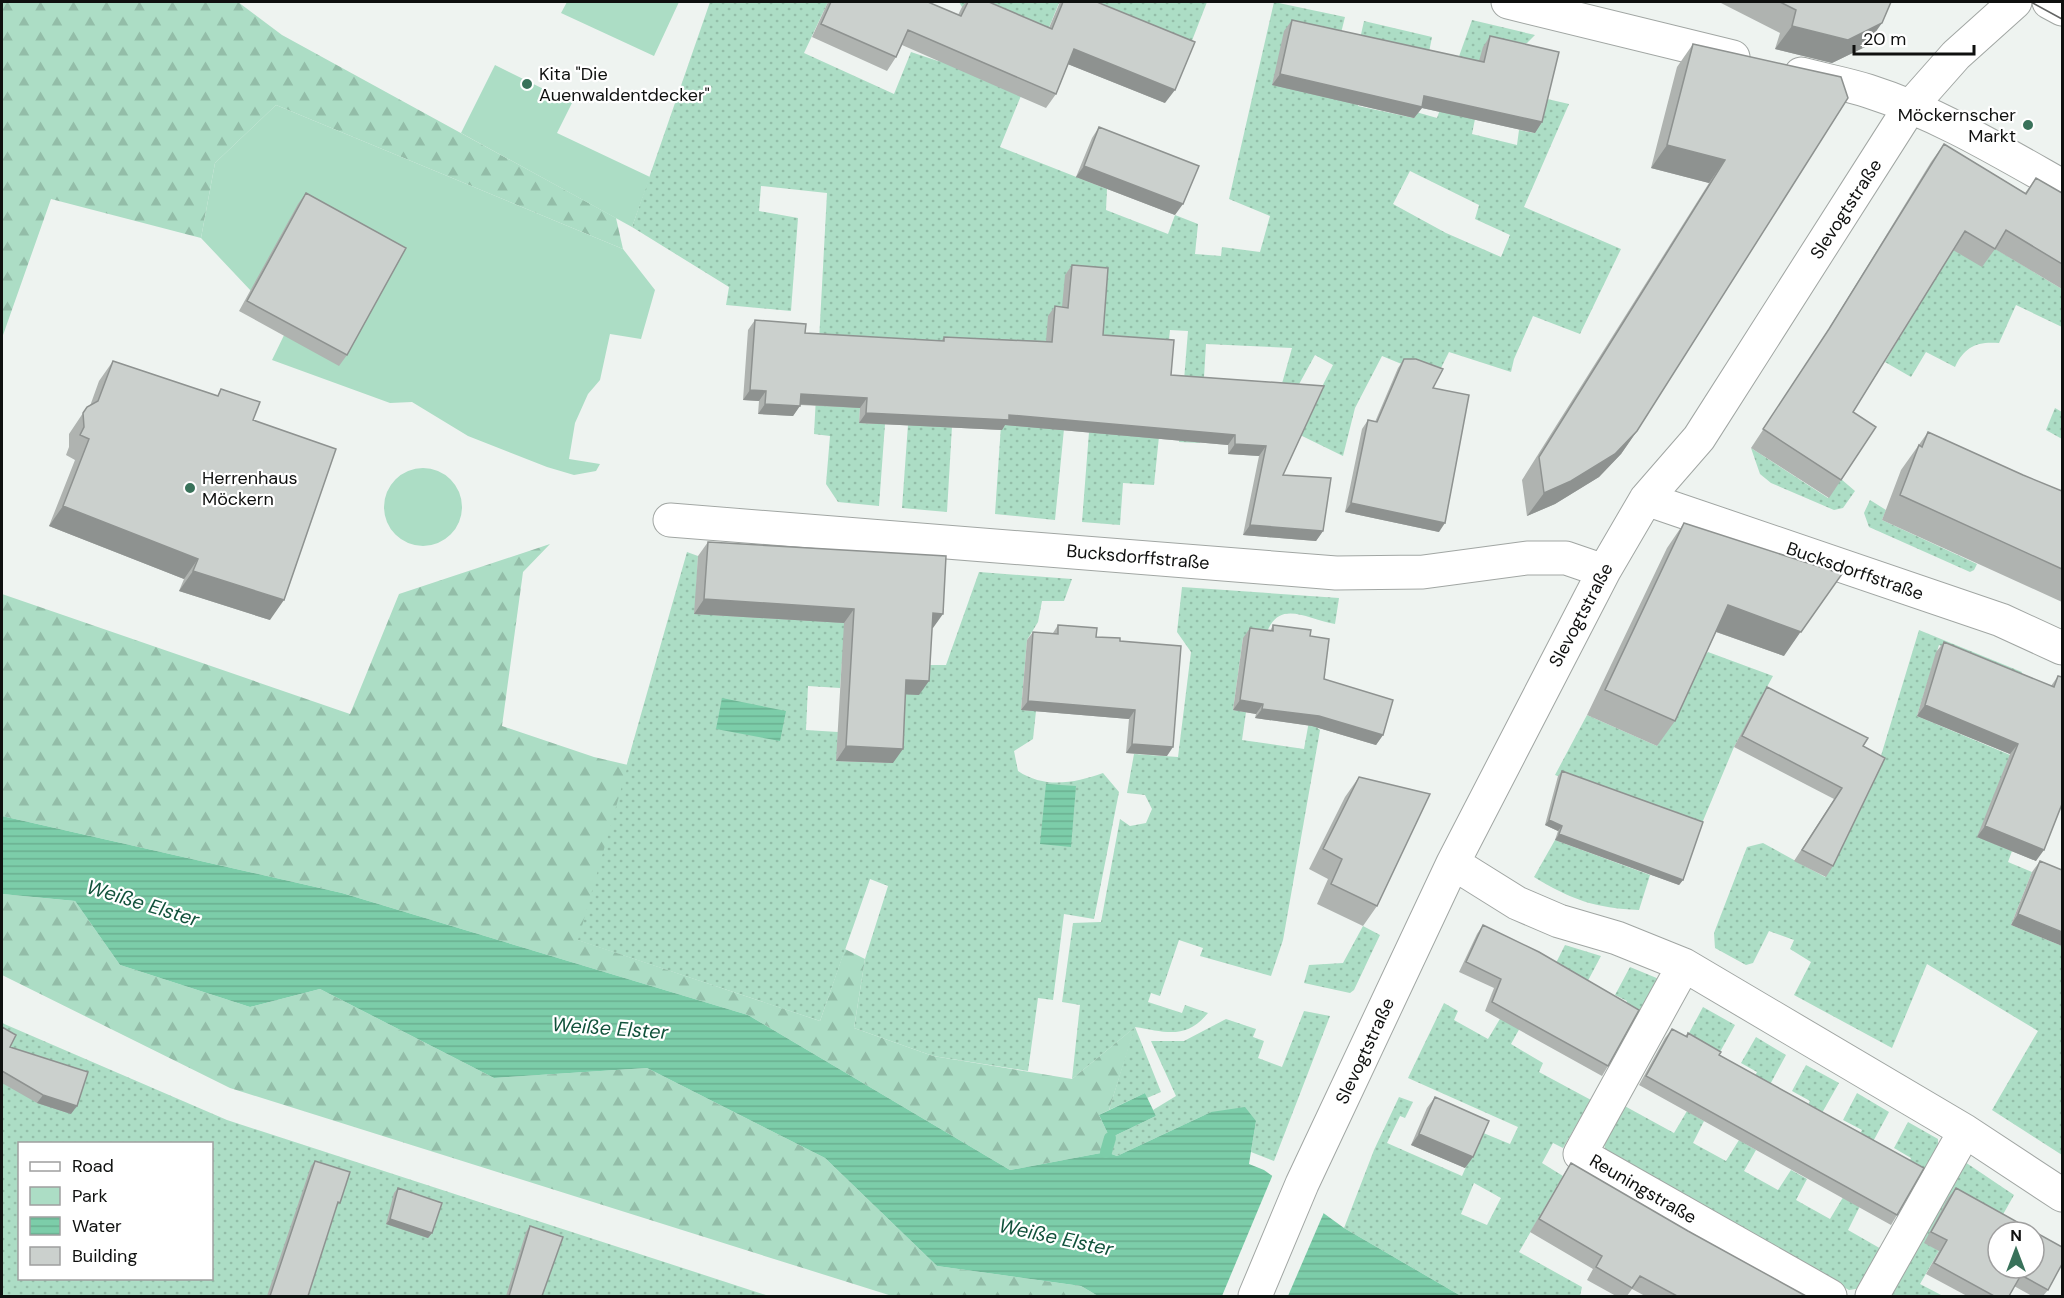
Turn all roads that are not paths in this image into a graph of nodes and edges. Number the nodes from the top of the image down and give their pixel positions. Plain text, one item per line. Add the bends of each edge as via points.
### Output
1 (1508, 2) edge
2 (2015, 2) edge
3 (2049, 2) edge
4 (2062, 9) edge
5 (1911, 107) junction
6 (2062, 186) edge
7 (1646, 499) junction
8 (670, 520) dead end
9 (1604, 571) junction
10 (2062, 648) edge
11 (1453, 863) junction
12 (1684, 965) junction
13 (1965, 1131) junction
14 (2062, 1195) edge
15 (1255, 1296) edge
16 (1830, 1296) edge
17 (1872, 1296) edge

1 - 5 street via 1867,91
2 - 5 street, Slevogtstraße via 1950,61
3 - 4 street
5 - 6 street
5 - 7 street, Slevogtstraße via 1699,438
7 - 9 street, Slevogtstraße
7 - 10 street, Bucksdorffstraße via 2001,620
8 - 9 street, Bucksdorffstraße via 1336,573 1424,572 1527,558 1566,558
9 - 11 street, Slevogtstraße
11 - 12 street via 1517,903
11 - 15 street, Slevogtstraße via 1302,1184
12 - 13 street
12 - 16 street, Reuningstraße via 1580,1154
13 - 14 street
13 - 17 street

